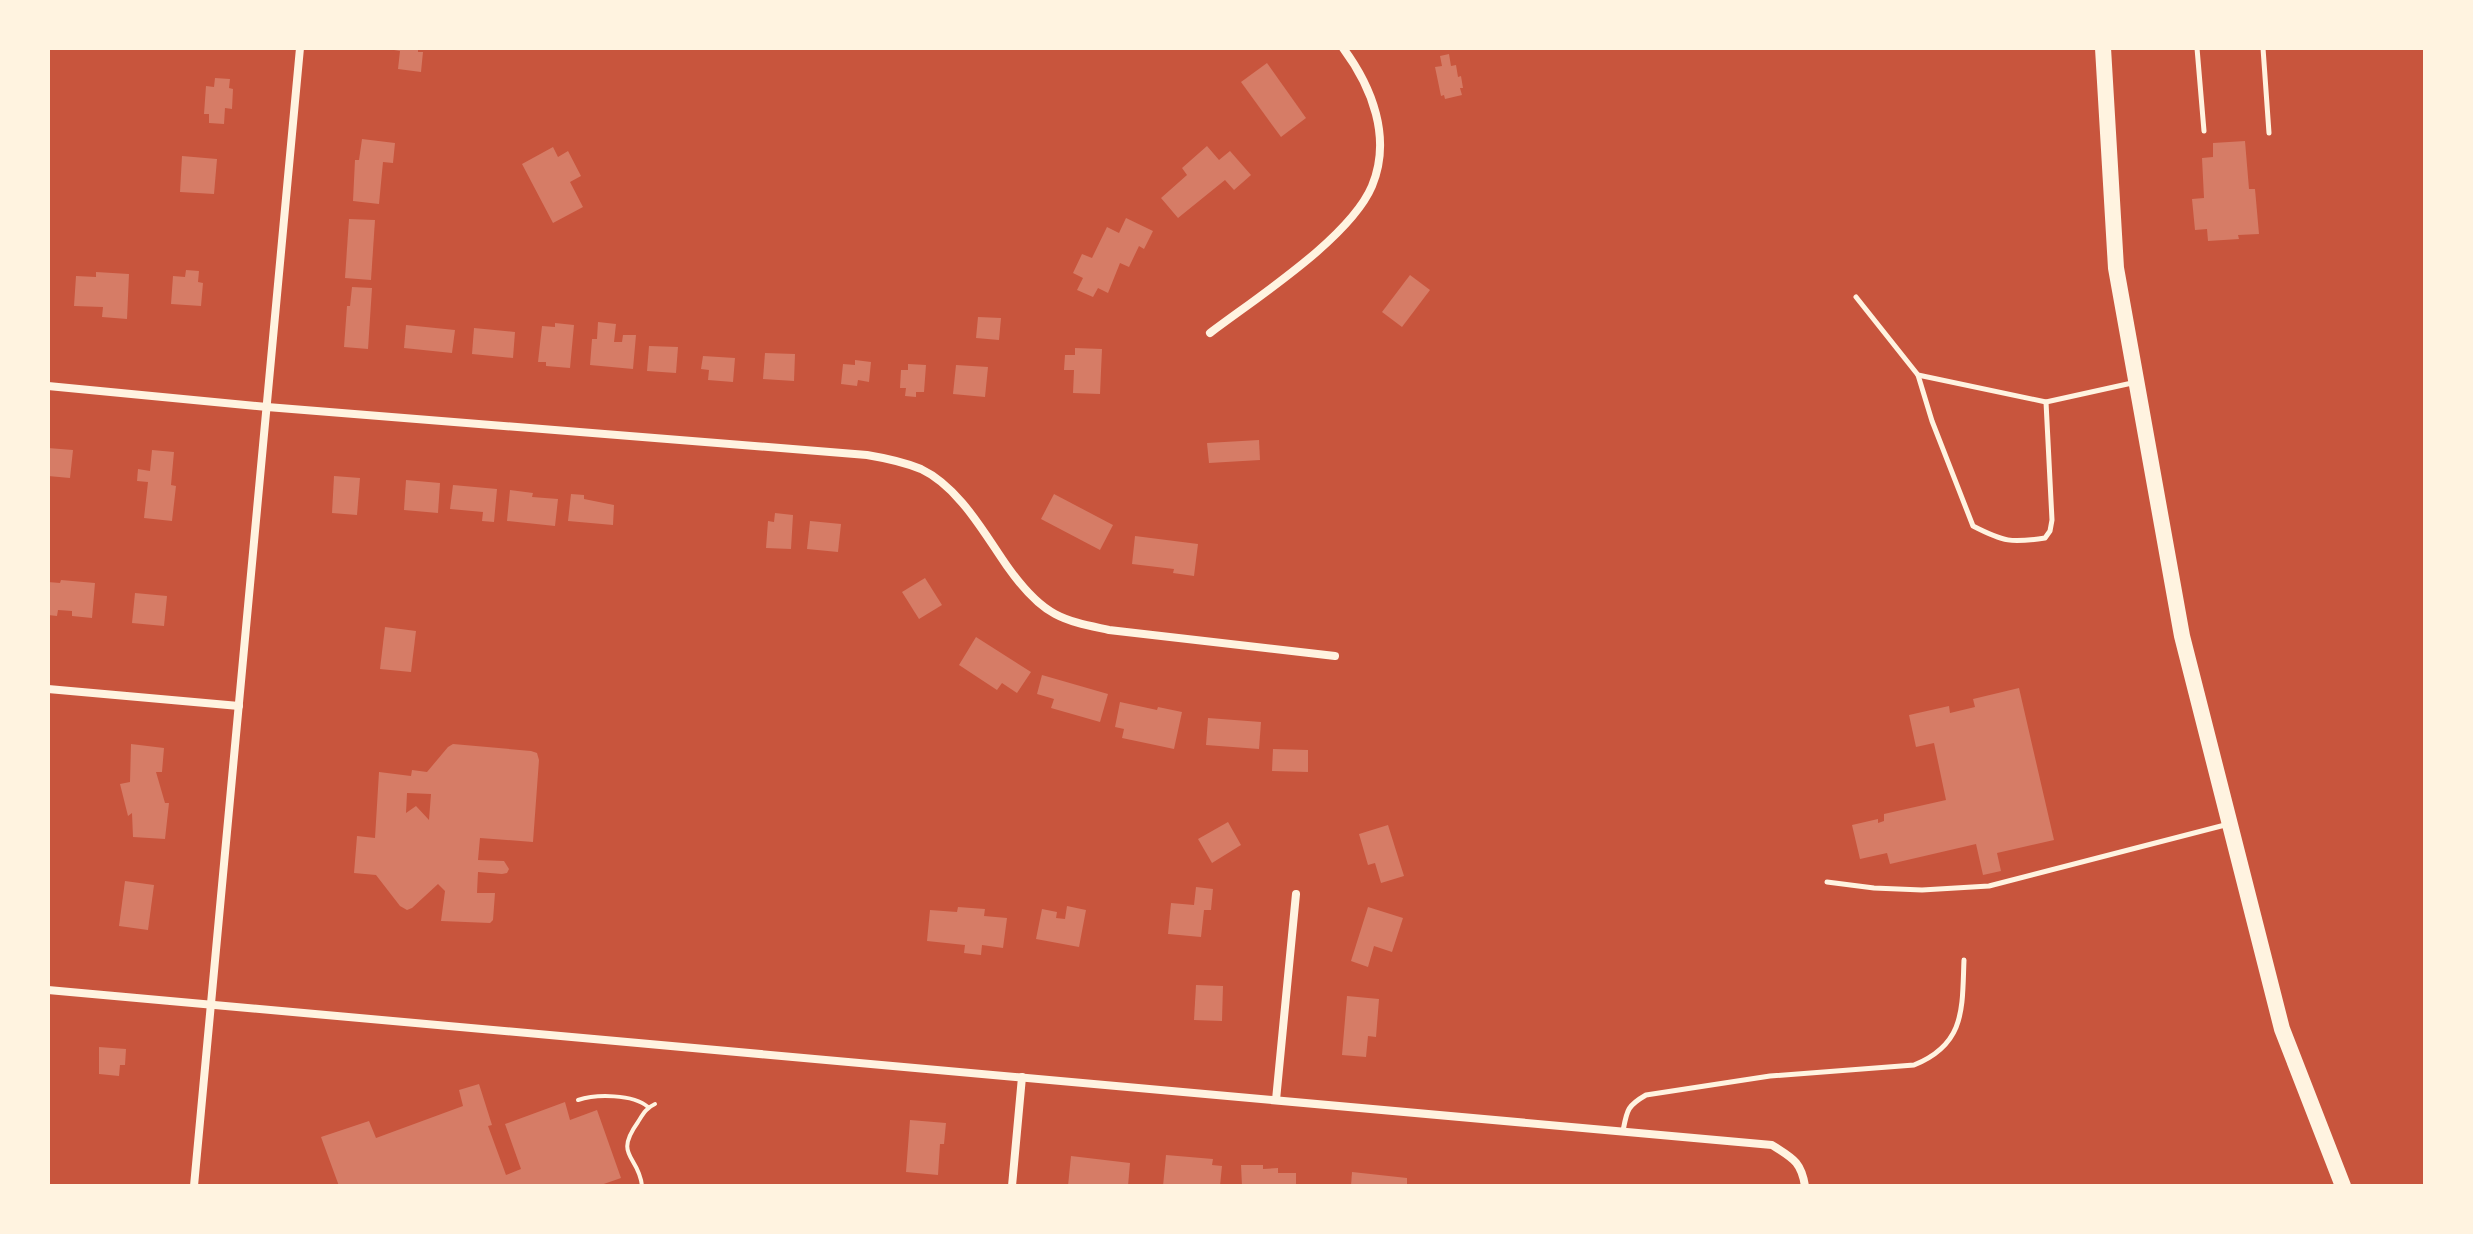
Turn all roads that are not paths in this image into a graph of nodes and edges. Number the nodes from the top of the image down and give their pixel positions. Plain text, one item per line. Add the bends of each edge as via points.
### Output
1 (300, 48) edge
2 (1343, 48) edge
3 (2103, 48) edge
4 (2197, 48) edge
5 (2263, 48) edge
6 (2204, 131) dead end
7 (2269, 133) dead end
8 (1856, 297) dead end
9 (1210, 333) dead end
10 (1918, 375) junction
11 (2137, 382) junction
12 (48, 386) edge
13 (2046, 402) junction
14 (267, 407) junction
15 (1335, 656) dead end
16 (48, 689) edge
17 (239, 706) junction
18 (2230, 823) junction
19 (1827, 882) dead end
20 (1296, 894) dead end
21 (1964, 960) dead end
22 (48, 990) edge
23 (211, 1005) junction
24 (1022, 1077) junction
25 (1276, 1100) junction
26 (1623, 1132) junction
27 (194, 1186) edge
28 (1012, 1186) edge
29 (1805, 1186) edge
30 (2343, 1186) edge

1 - 14 street
2 - 9 street via 1374,105 1381,136 1372,186 1352,216 1310,258
3 - 11 main road via 2116,268
4 - 6 lane
5 - 7 lane
8 - 10 lane
10 - 13 lane
10 - 13 lane via 1973,526 1998,539 2045,538 2050,531
11 - 13 lane
11 - 18 main road via 2182,636
12 - 14 street
14 - 15 street via 897,461 942,484 967,509 1019,583 1052,613 1109,630
14 - 17 street
16 - 17 street
17 - 23 street
18 - 19 lane via 1989,886 1922,890
18 - 30 main road via 2282,1029
20 - 25 street
21 - 26 lane via 1958,1021 1946,1045 1929,1059 1914,1065 1770,1076 1646,1095 1631,1103
22 - 23 street
23 - 24 street
23 - 27 street
24 - 25 street
24 - 28 street
25 - 26 street
26 - 29 street via 1772,1145 1796,1160

